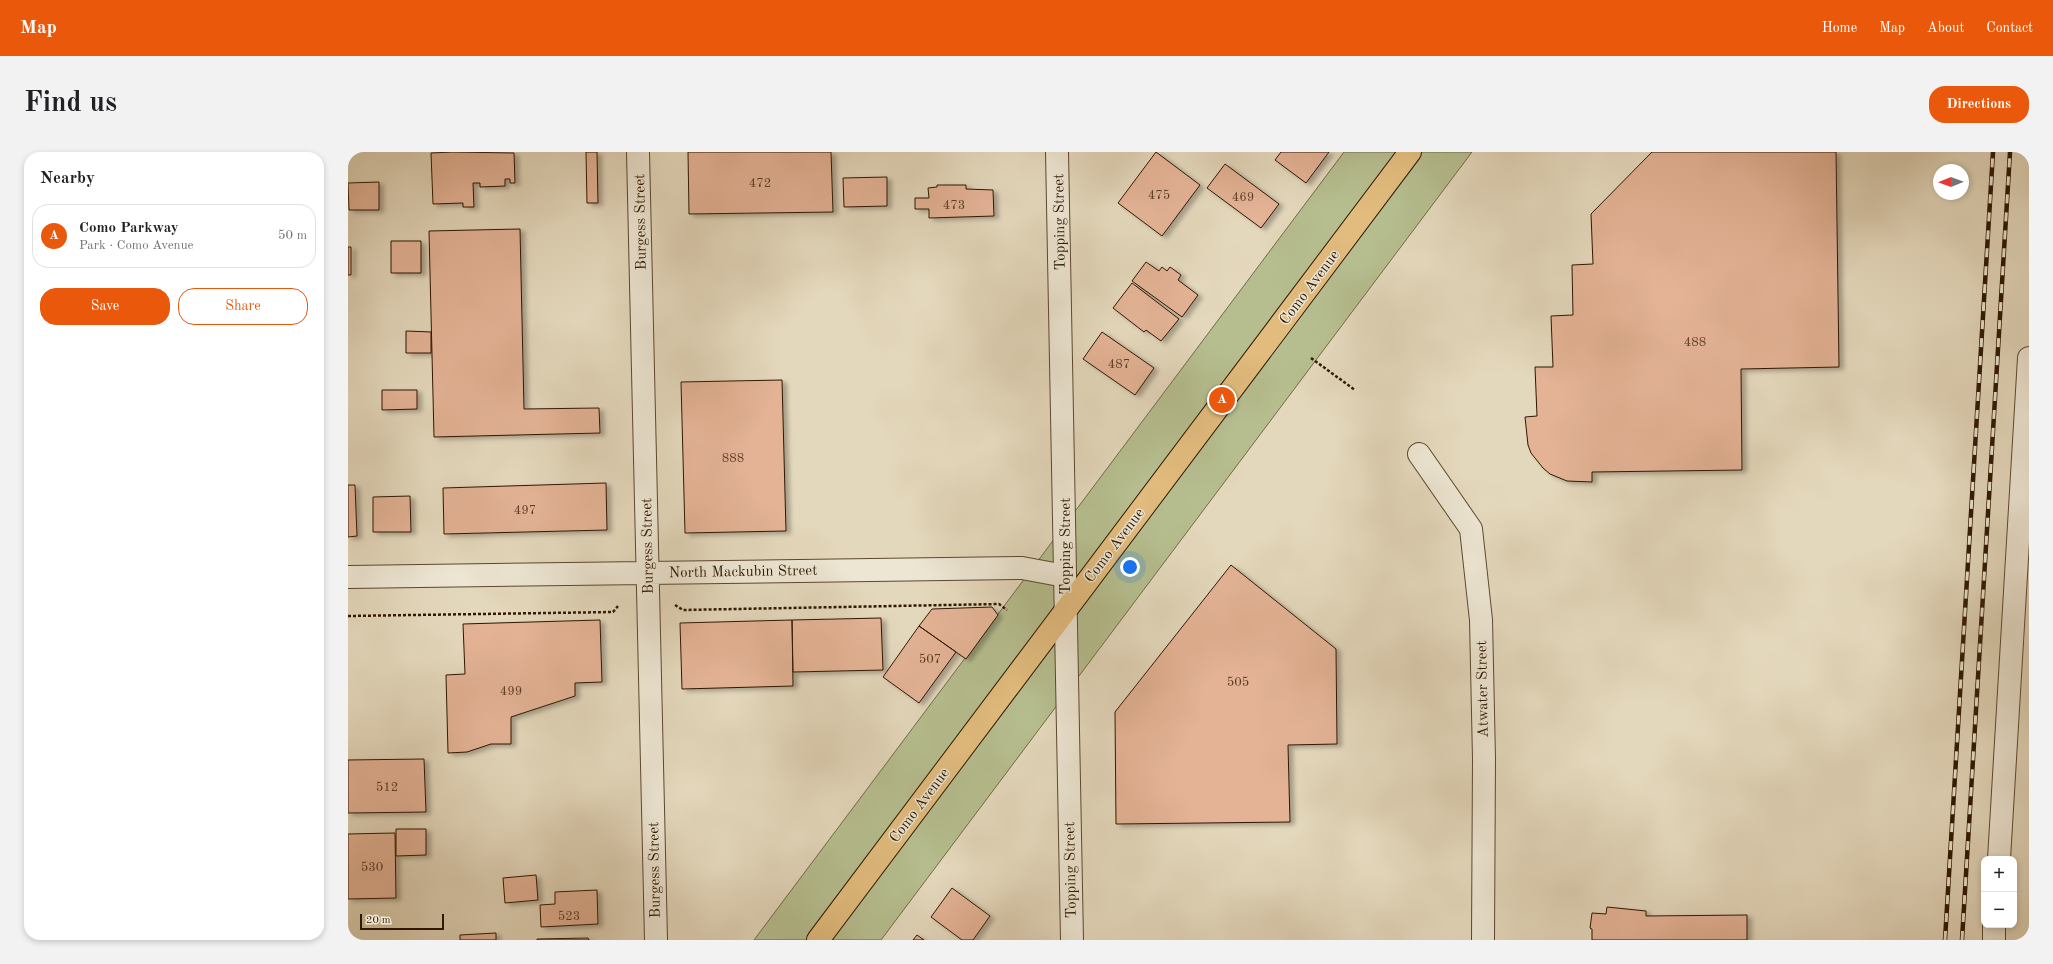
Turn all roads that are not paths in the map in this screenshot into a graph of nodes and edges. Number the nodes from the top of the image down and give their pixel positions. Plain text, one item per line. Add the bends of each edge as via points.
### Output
1 (638, 152) edge
2 (1057, 152) edge
3 (1410, 152) edge
4 (2029, 358) edge
5 (1419, 454) dead end
6 (647, 572) junction
7 (1065, 576) junction
8 (348, 577) edge
9 (1064, 610) junction
10 (1998, 856) edge
11 (1994, 928) edge
12 (656, 940) edge
13 (818, 940) edge
14 (1072, 940) edge
15 (1483, 940) edge
16 (1994, 940) edge

1 - 6 street, Burgess Street
2 - 7 street, Topping Street
3 - 9 main road, Como Avenue
4 - 10 street
5 - 15 street, Atwater Street via 1470,529 1481,620 1484,759
6 - 7 street, North Mackubin Street via 1022,568
6 - 8 street, North Mackubin Street
6 - 12 street, Burgess Street
7 - 9 street, Topping Street
9 - 13 main road, Como Avenue
9 - 14 street, Topping Street
11 - 16 street

